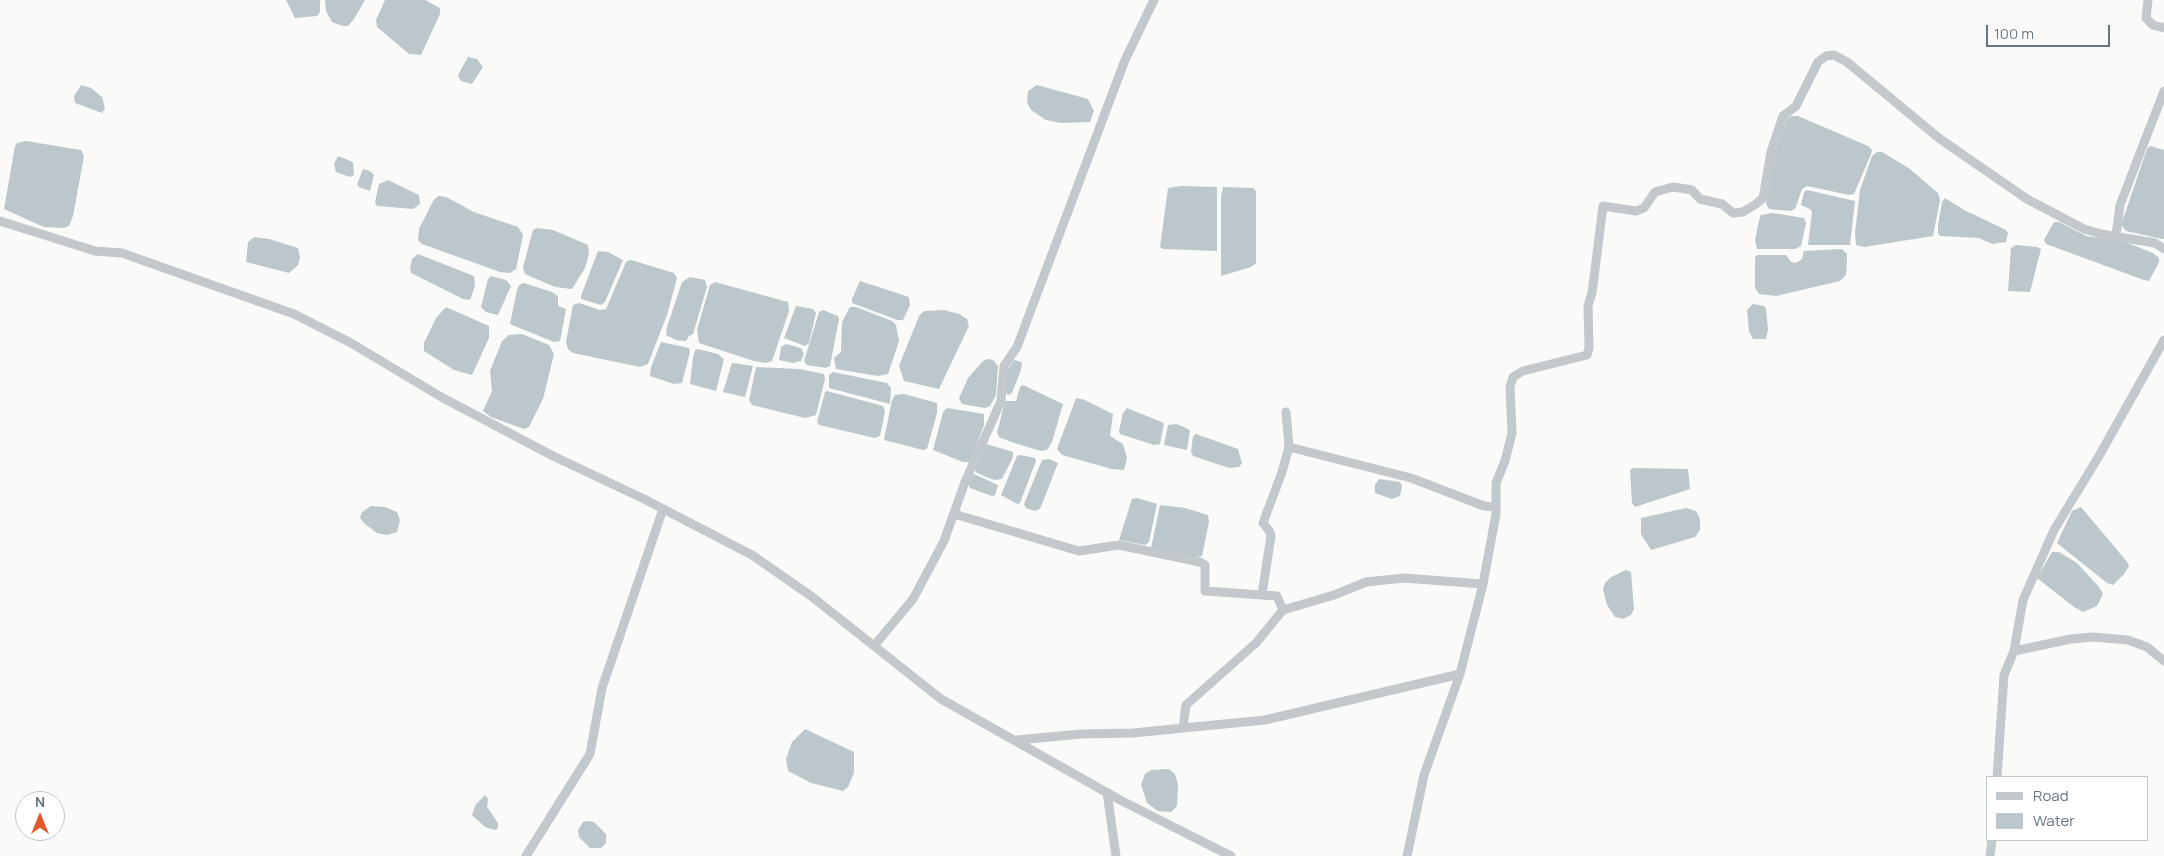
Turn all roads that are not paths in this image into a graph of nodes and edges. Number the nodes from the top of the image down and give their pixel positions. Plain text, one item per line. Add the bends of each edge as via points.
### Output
1 (1154, 0) edge
2 (2148, 0) edge
3 (2164, 28) edge
4 (2164, 91) edge
5 (0, 221) edge
6 (2116, 236) junction
7 (2164, 250) edge
8 (2164, 340) edge
9 (1286, 412) dead end
10 (1289, 447) junction
11 (1495, 507) junction
12 (664, 509) junction
13 (954, 514) junction
14 (1483, 584) junction
15 (1262, 594) junction
16 (1283, 610) junction
17 (874, 646) junction
18 (2014, 651) junction
19 (2164, 661) edge
20 (1460, 674) junction
21 (1184, 728) junction
22 (1017, 740) junction
23 (1997, 776) edge
24 (1107, 792) junction
25 (1992, 841) edge
26 (526, 856) edge
27 (1116, 856) edge
28 (1231, 856) edge
29 (1407, 856) edge
30 (1990, 856) edge

1 - 13 street via 1125,60 1017,347 1004,366 1001,401
2 - 3 street via 2146,18 2153,25
4 - 6 street via 2120,206
5 - 12 street via 95,251 122,253 294,314 544,452
6 - 7 street via 2155,243
6 - 11 street via 2084,229 2027,199 1940,139 1840,57 1826,56 1818,62 1796,106 1783,116 1771,152 1762,198 1756,204 1743,212 1733,213 1722,204 1700,199 1692,190 1673,187 1655,192 1644,208 1636,211 1603,206 1588,306 1587,355 1512,377 1512,433 1496,484
8 - 18 street via 2054,530 2023,600
9 - 10 street
10 - 11 street via 1411,478 1484,506
10 - 15 street via 1263,523 1271,536
11 - 14 street
12 - 17 street via 752,555
12 - 26 street via 602,688 590,754
13 - 15 street via 1079,551 1119,545 1200,562 1205,565 1205,591
13 - 17 street via 944,541 913,599
14 - 16 street via 1404,578 1366,582
14 - 20 street
15 - 16 street via 1277,596
16 - 21 street via 1256,643 1186,704
17 - 22 street via 941,699
18 - 19 street via 2055,641 2093,637 2128,640 2147,647
18 - 23 street via 2004,675
20 - 21 street via 1265,720
20 - 29 street via 1424,775
21 - 22 street
22 - 24 street
24 - 27 street
24 - 28 street
25 - 30 street

